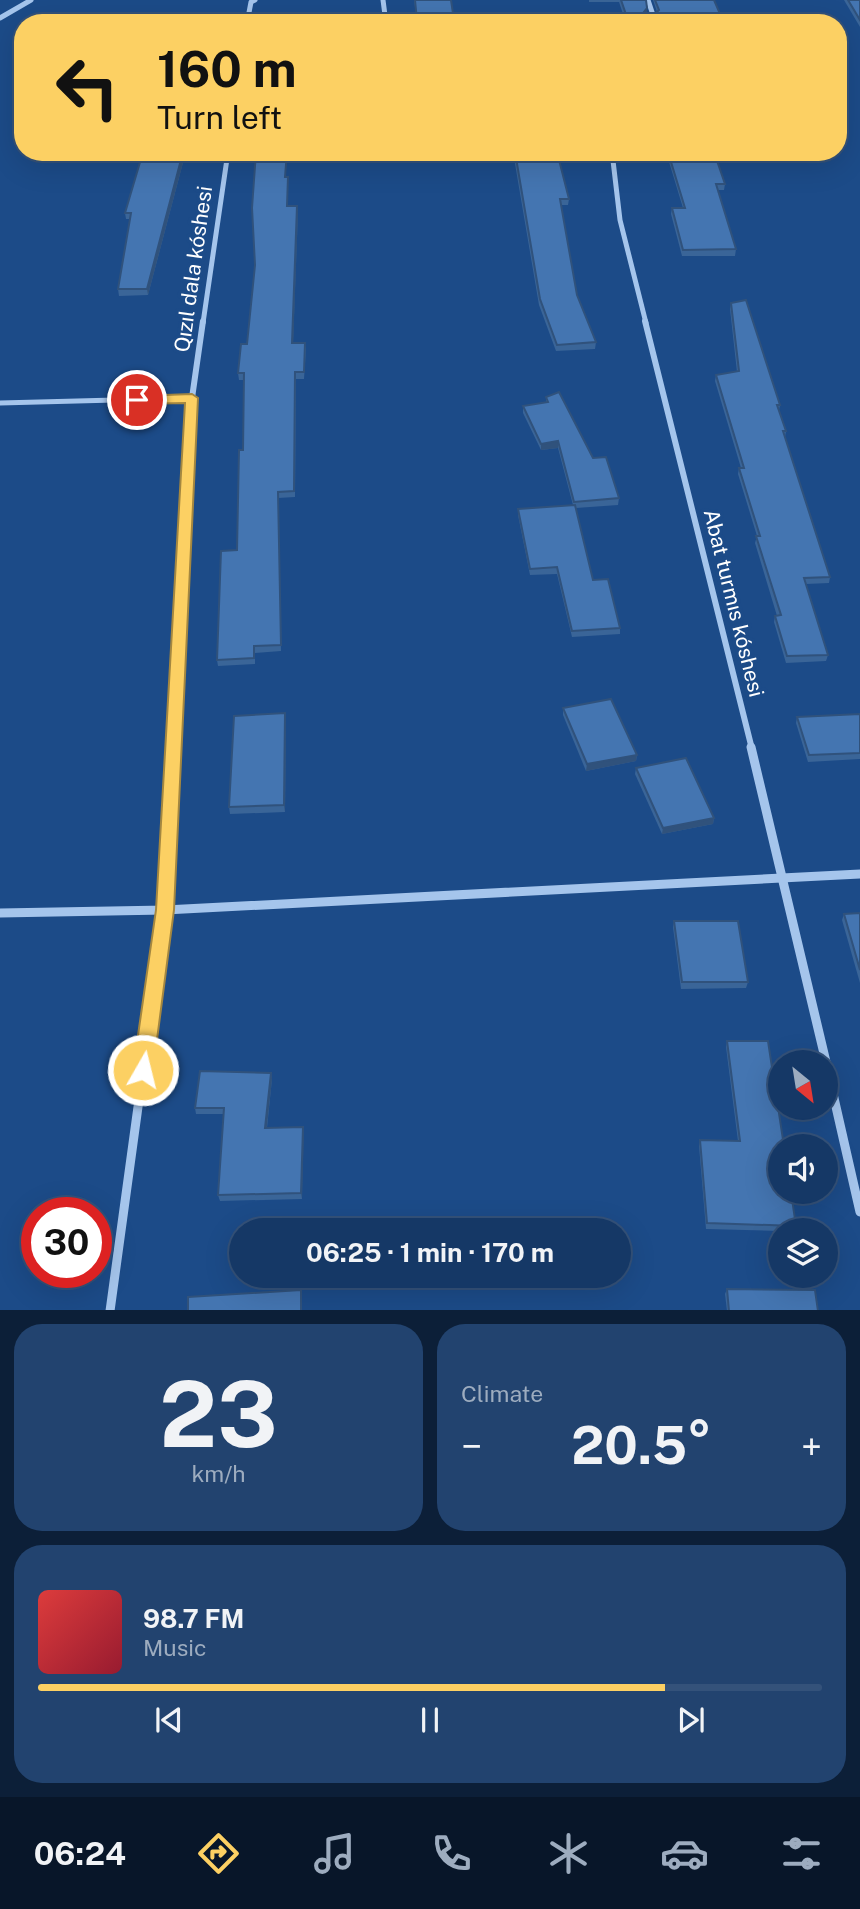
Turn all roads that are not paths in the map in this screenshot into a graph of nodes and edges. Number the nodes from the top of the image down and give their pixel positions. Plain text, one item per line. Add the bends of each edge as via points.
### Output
1 (31, 0) edge
2 (0, 18) edge
3 (227, 161) edge
4 (613, 161) edge
5 (192, 398) junction
6 (0, 403) edge
7 (860, 873) edge
8 (783, 875) junction
9 (165, 910) junction
10 (0, 913) edge
11 (823, 1050) edge
12 (838, 1116) edge
13 (860, 1212) edge
14 (110, 1310) edge

1 - 2 street
3 - 5 street, Qızıl dala kóshesi
4 - 8 street, Abat turmıs kóshesi via 620,220
5 - 6 lane
5 - 9 street, Qızıl dala kóshesi
7 - 8 street
8 - 9 street
8 - 11 street, Abat turmıs kóshesi
9 - 10 street
9 - 14 street, Qızıl dala kóshesi
12 - 13 street, Abat turmıs kóshesi

